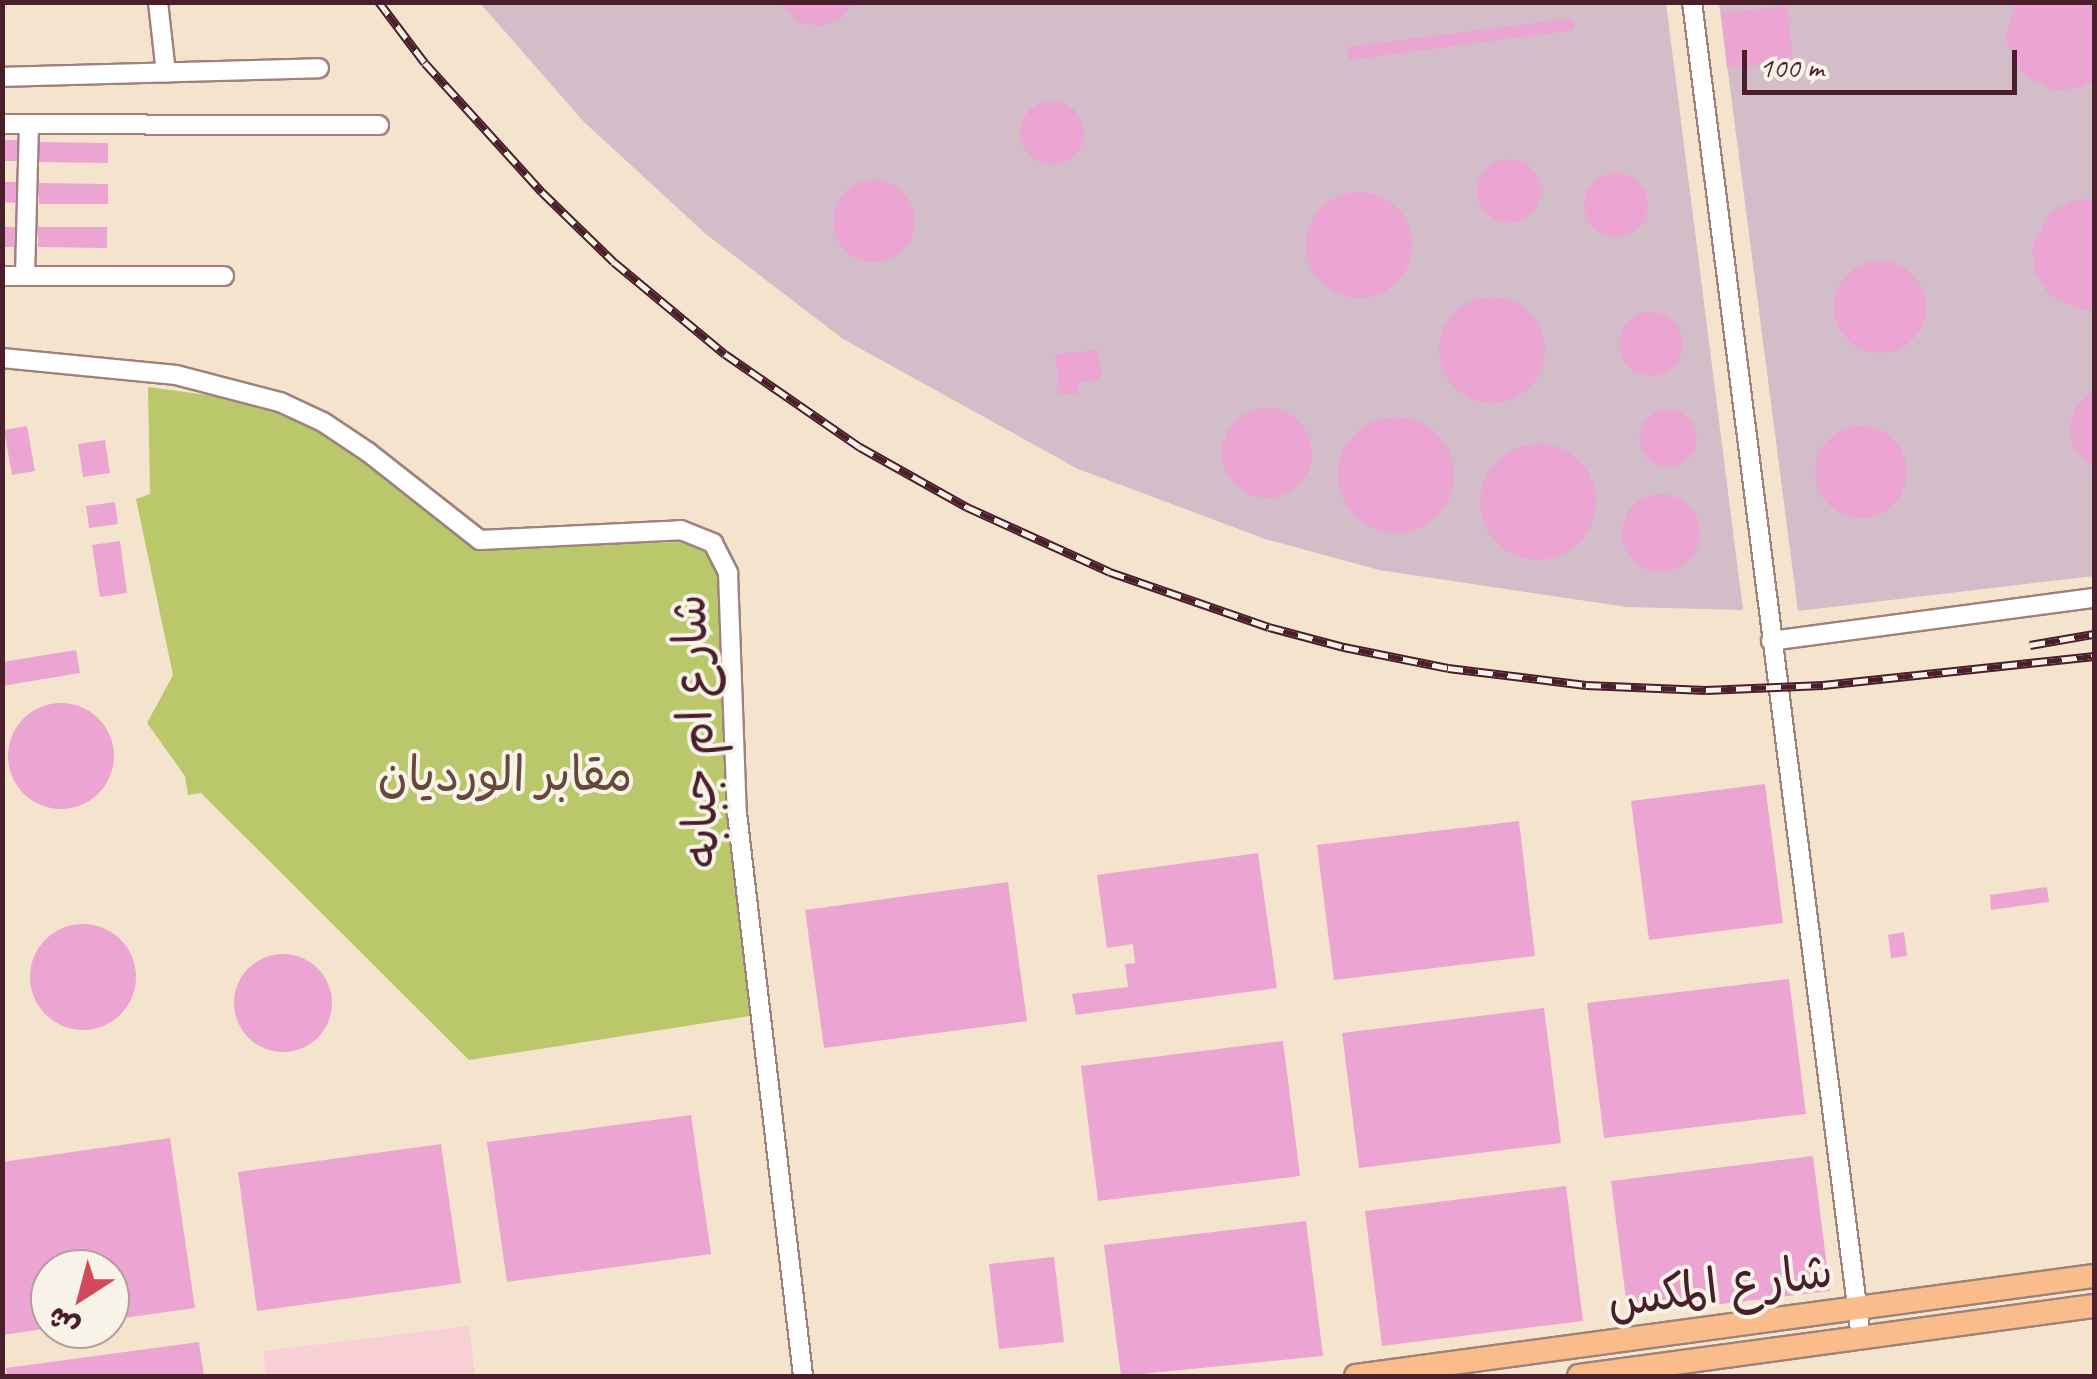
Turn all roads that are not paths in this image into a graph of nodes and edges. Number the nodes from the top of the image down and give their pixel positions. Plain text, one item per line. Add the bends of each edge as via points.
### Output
1 (158, 2) edge
2 (1692, 2) edge
3 (319, 68) dead end
4 (166, 73) junction
5 (2, 77) edge
6 (2, 124) edge
7 (29, 124) junction
8 (379, 125) dead end
9 (2, 276) edge
10 (25, 276) junction
11 (224, 276) dead end
12 (2, 358) edge
13 (2094, 598) edge
14 (1771, 641) junction
15 (2094, 1276) edge
16 (2094, 1306) edge
17 (1857, 1309) junction
18 (1861, 1338) junction
19 (803, 1376) edge
20 (1356, 1376) edge
21 (1579, 1376) edge

1 - 4 street
2 - 14 street
3 - 4 street
4 - 5 street
6 - 7 street
7 - 8 street
7 - 10 street
9 - 10 street
10 - 11 street
12 - 19 street, شارع ام جبابه via 176,376 280,402 368,452 480,540 682,530 713,543 728,574 737,813
13 - 14 street
14 - 17 street
15 - 17 main road, شارع المكس
16 - 18 main road, شارع المكس
17 - 18 street
17 - 20 main road, شارع المكس
18 - 21 main road, شارع المكس

